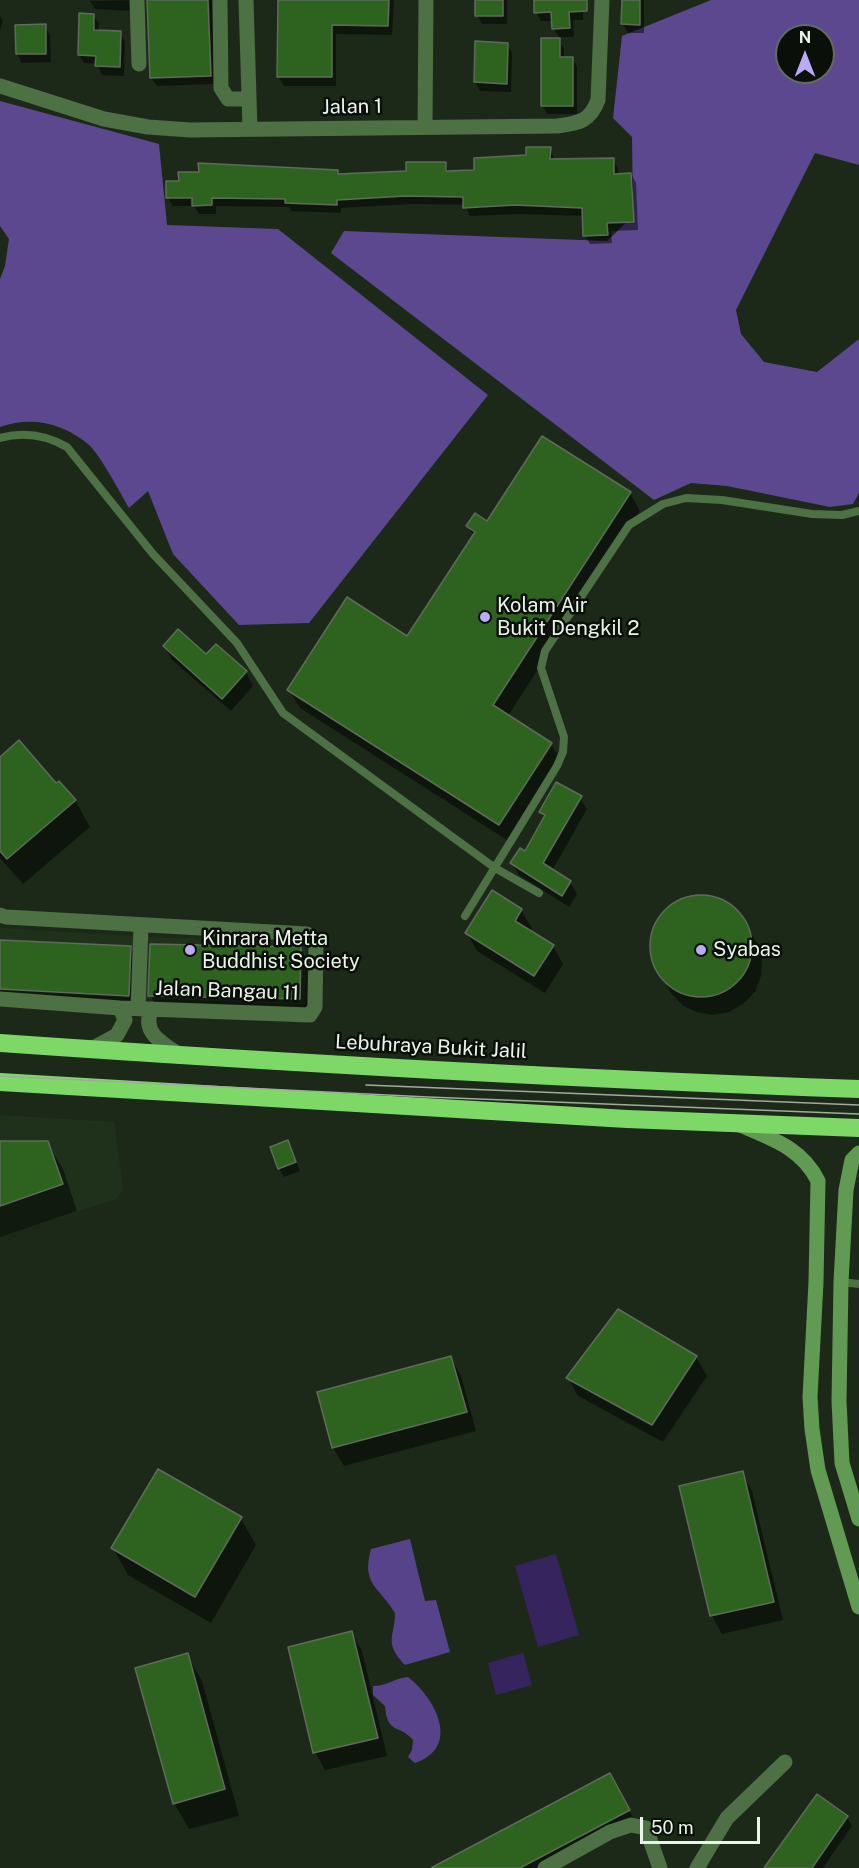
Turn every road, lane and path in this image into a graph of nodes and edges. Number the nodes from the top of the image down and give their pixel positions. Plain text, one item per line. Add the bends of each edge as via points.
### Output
1 (137, 0) edge
2 (220, 0) edge
3 (246, 0) edge
4 (426, 0) edge
5 (602, 0) edge
6 (139, 64) dead end
7 (0, 86) edge
8 (249, 99) junction
9 (425, 127) junction
10 (250, 129) junction
11 (0, 438) edge
12 (859, 512) edge
13 (495, 868) junction
14 (539, 893) dead end
15 (0, 915) edge
16 (465, 916) dead end
17 (141, 926) junction
18 (0, 999) edge
19 (120, 1008) junction
20 (145, 1008) junction
21 (0, 1043) edge
22 (91, 1049) junction
23 (180, 1055) junction
24 (0, 1082) edge
25 (859, 1089) edge
26 (738, 1124) junction
27 (859, 1128) edge
28 (859, 1153) edge
29 (816, 1282) junction
30 (841, 1282) junction
31 (859, 1284) edge
32 (859, 1519) edge
33 (859, 1607) edge
34 (785, 1762) dead end
35 (545, 1868) edge
36 (660, 1868) edge
37 (697, 1868) edge

1 - 6 street
2 - 8 street via 221,88 228,99
3 - 8 street
4 - 9 street
5 - 9 street, Jalan 1 via 598,100 595,111 585,120 556,126
7 - 10 street, Jalan 1 via 104,119 148,127
8 - 10 street
9 - 10 street, Jalan 1
11 - 13 lane via 33,434 68,447 153,554 237,643 283,713
12 - 13 lane via 812,514 686,498 663,504 629,525 545,651 541,668 564,737 563,752
13 - 14 lane
13 - 16 lane
15 - 17 street, Jalan Bangau 11
17 - 20 street
17 - 20 street, Jalan Bangau 11 via 307,934 316,944 315,1007 310,1015
18 - 19 street, Jalan Bangau 11
19 - 20 street, Jalan Bangau 11
19 - 22 street via 125,1020 117,1035
20 - 23 street via 153,1036
21 - 22 highway, Lebuhraya Bukit Jalil
22 - 23 highway, Lebuhraya Bukit Jalil
23 - 25 highway, Lebuhraya Bukit Jalil via 657,1082
24 - 26 highway
26 - 27 highway
26 - 29 main road via 794,1151 810,1166 818,1181
28 - 30 main road via 852,1160 846,1190
29 - 30 main road
29 - 33 main road via 812,1429 818,1470
30 - 31 lane
30 - 32 main road via 839,1429 842,1463
34 - 37 street via 727,1818
35 - 36 street via 610,1832 631,1825 646,1828

